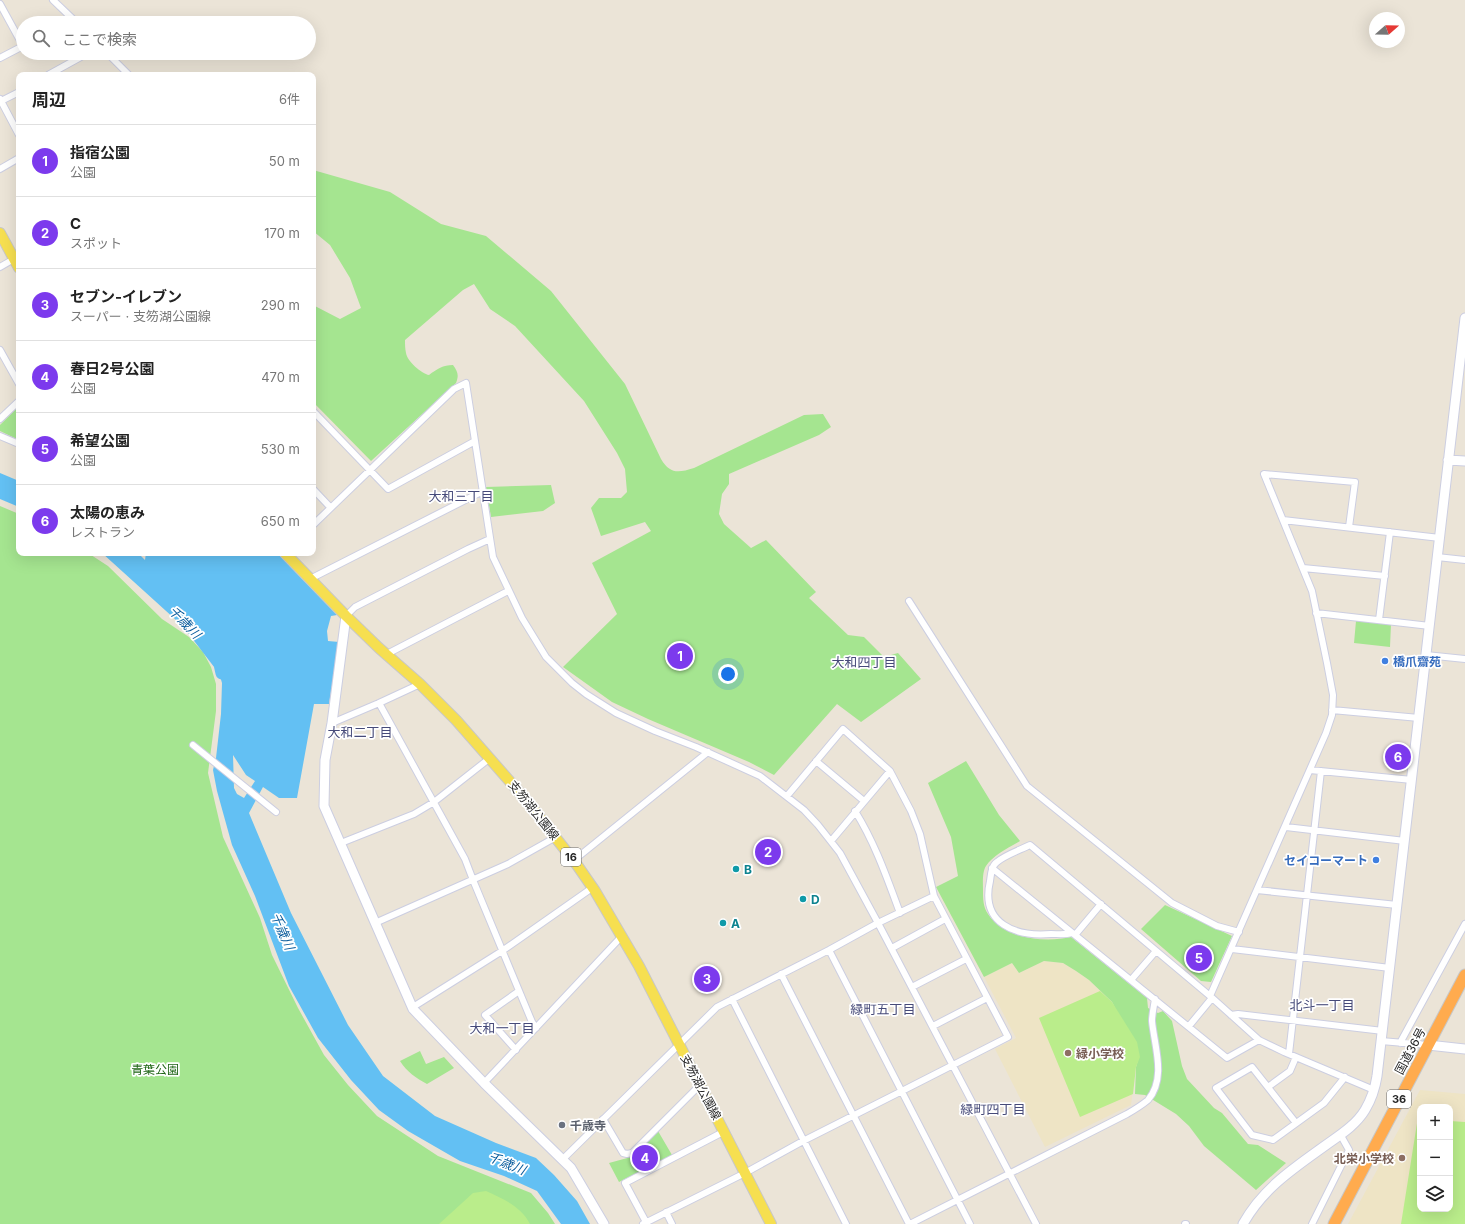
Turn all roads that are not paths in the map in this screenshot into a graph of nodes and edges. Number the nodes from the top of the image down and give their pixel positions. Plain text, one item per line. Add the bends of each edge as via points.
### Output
1 (53, 0) edge
2 (0, 4) edge
3 (69, 16) edge
4 (16, 33) edge
5 (16, 50) edge
6 (0, 58) edge
7 (76, 60) edge
8 (114, 60) edge
9 (55, 72) edge
10 (126, 72) edge
11 (16, 93) edge
12 (1, 100) edge
13 (16, 129) edge
14 (16, 160) edge
15 (0, 169) edge
16 (0, 232) edge
17 (16, 259) edge
18 (16, 261) edge
19 (0, 267) edge
20 (1465, 318) edge
21 (0, 350) edge
22 (16, 379) edge
23 (16, 404) edge
24 (316, 414) edge
25 (0, 419) edge
26 (0, 436) edge
27 (475, 441) junction
28 (16, 443) edge
29 (1448, 460) junction
30 (1465, 462) edge
31 (370, 469) junction
32 (483, 491) junction
33 (316, 492) edge
34 (330, 507) junction
35 (1283, 520) junction
36 (316, 522) edge
37 (1348, 527) junction
38 (1390, 532) junction
39 (1440, 538) junction
40 (490, 539) junction
41 (288, 556) edge
42 (1437, 557) junction
43 (1465, 560) edge
44 (1303, 568) junction
45 (1385, 576) junction
46 (310, 579) junction
47 (508, 591) junction
48 (909, 601) dead end
49 (1316, 613) junction
50 (346, 616) junction
51 (1379, 620) junction
52 (1430, 626) junction
53 (386, 654) junction
54 (1426, 655) junction
55 (1465, 659) edge
56 (420, 684) junction
57 (379, 704) junction
58 (1332, 710) junction
59 (1419, 718) junction
60 (332, 723) junction
61 (193, 745) dead end
62 (708, 752) junction
63 (490, 758) junction
64 (816, 761) junction
65 (1310, 770) junction
66 (890, 771) junction
67 (1321, 771) junction
68 (1412, 780) junction
69 (787, 796) junction
70 (864, 801) junction
71 (434, 802) junction
72 (274, 810) dead end
73 (856, 811) junction
74 (1286, 827) junction
75 (1314, 830) junction
76 (556, 837) junction
77 (831, 841) junction
78 (1405, 841) junction
79 (341, 843) junction
80 (573, 861) junction
81 (992, 868) junction
82 (473, 880) junction
83 (592, 888) junction
84 (1257, 890) junction
85 (934, 896) junction
86 (1306, 896) junction
87 (1101, 904) junction
88 (1397, 905) junction
89 (900, 913) junction
90 (945, 919) junction
91 (375, 923) junction
92 (878, 923) junction
93 (1465, 924) edge
94 (1239, 932) junction
95 (1074, 934) junction
96 (622, 936) junction
97 (892, 948) junction
98 (1232, 949) junction
99 (829, 950) junction
100 (502, 951) junction
101 (1156, 951) junction
102 (966, 958) junction
103 (1299, 958) junction
104 (1390, 968) junction
105 (781, 974) junction
106 (1465, 975) edge
107 (1132, 980) junction
108 (912, 987) junction
109 (519, 991) junction
110 (1211, 997) junction
111 (987, 998) junction
112 (732, 999) junction
113 (1155, 999) junction
114 (412, 1007) junction
115 (1231, 1016) junction
116 (1292, 1020) junction
117 (933, 1026) junction
118 (1189, 1026) junction
119 (536, 1028) junction
120 (1383, 1031) junction
121 (1259, 1040) junction
122 (1381, 1041) junction
123 (1400, 1043) junction
124 (678, 1044) junction
125 (1428, 1045) junction
126 (1465, 1049) edge
127 (516, 1050) junction
128 (1289, 1054) junction
129 (1296, 1057) junction
130 (953, 1066) junction
131 (1345, 1078) junction
132 (484, 1083) junction
133 (700, 1085) junction
134 (1268, 1087) junction
135 (1374, 1090) junction
136 (902, 1091) junction
137 (854, 1115) junction
138 (603, 1119) junction
139 (1296, 1123) junction
140 (724, 1132) junction
141 (1340, 1134) junction
142 (803, 1141) junction
143 (563, 1159) junction
144 (745, 1173) junction
145 (1008, 1173) junction
146 (957, 1199) junction
147 (666, 1212) junction
148 (645, 1223) edge
149 (604, 1224) edge
150 (672, 1224) edge
151 (771, 1224) edge
152 (846, 1224) edge
153 (910, 1224) edge
154 (970, 1224) edge
155 (1036, 1224) edge
156 (1243, 1224) edge
157 (1312, 1224) edge
158 (1334, 1224) edge

1 - 3 street
2 - 4 street
5 - 6 street
7 - 9 street
8 - 10 street
11 - 12 street
12 - 13 street
14 - 15 street
16 - 17 main road
18 - 19 street
20 - 29 street
21 - 22 street
23 - 25 street
24 - 31 street
26 - 28 street
27 - 31 street via 388,489
27 - 31 street via 466,383 454,389
27 - 32 street
29 - 30 street
29 - 39 street
31 - 34 street
32 - 40 street
32 - 46 street
33 - 34 street
34 - 36 street
35 - 37 street
35 - 37 street via 1264,474 1355,482
35 - 44 street
37 - 38 street
38 - 39 street
38 - 45 street
39 - 42 street
40 - 47 street via 493,558
40 - 50 street via 354,607
41 - 46 main road, 支笏湖公園線 / 16
42 - 43 street
42 - 52 street
44 - 45 street
44 - 49 street via 1312,591
45 - 51 street
46 - 50 main road, 支笏湖公園線 / 16
47 - 53 street
47 - 62 street via 546,657 577,687 616,713
48 - 94 street via 1027,786 1172,903 1217,926
49 - 51 street
49 - 58 street via 1333,695
50 - 53 main road, 支笏湖公園線 / 16
50 - 60 street
51 - 52 street
52 - 54 street
53 - 56 main road, 支笏湖公園線 / 16
54 - 55 street
54 - 59 street
56 - 57 street
56 - 63 main road, 支笏湖公園線 / 16
57 - 60 street
57 - 71 street
58 - 59 street
58 - 65 street via 1326,733
59 - 68 street
60 - 79 street via 324,760 324,806
61 - 72 street
62 - 69 street via 760,776
62 - 80 street
63 - 71 street
63 - 76 main road, 支笏湖公園線 / 16
64 - 66 street via 843,729
64 - 69 street
64 - 70 street
65 - 67 street
65 - 74 street
66 - 70 street
66 - 85 street via 920,834
67 - 68 street
67 - 75 street
68 - 78 street
69 - 77 street via 804,810
70 - 73 street
71 - 79 street via 414,814
71 - 82 street via 460,847
73 - 77 street
73 - 89 street via 880,859
74 - 75 street
74 - 84 street
75 - 78 street
75 - 86 street
76 - 80 main road, 支笏湖公園線 / 16
76 - 82 street
77 - 92 street
78 - 88 street
79 - 91 street
80 - 83 main road, 支笏湖公園線 / 16
81 - 87 street via 996,862 1030,846
81 - 95 street
81 - 95 street via 988,899 995,918 1011,929 1025,934
82 - 91 street
82 - 100 street
83 - 96 main road, 支笏湖公園線 / 16
83 - 100 street
84 - 86 street
84 - 94 street
85 - 89 street
85 - 90 street
86 - 88 street
86 - 103 street
87 - 95 street
87 - 101 street
88 - 104 street
89 - 92 street
90 - 97 street
90 - 102 street
91 - 114 street
92 - 97 street
92 - 99 street
93 - 123 street
94 - 98 street
95 - 107 street
96 - 119 street
96 - 124 main road, 支笏湖公園線 / 16
97 - 108 street
98 - 103 street
98 - 110 street
99 - 105 street
99 - 136 street
100 - 109 street
100 - 114 street
101 - 107 street
101 - 110 street
102 - 108 street
102 - 111 street
103 - 104 street
103 - 116 street
104 - 120 street
105 - 112 street
105 - 137 street
106 - 125 highway, 国道36号 / 36
107 - 113 street
108 - 117 street
109 - 119 street
109 - 127 street via 485,1015
110 - 115 street
110 - 118 street
111 - 117 street
111 - 130 street via 1008,1037
112 - 124 street via 716,1007
112 - 142 street
113 - 118 street
113 - 145 street via 1152,1019 1159,1062 1158,1078 1148,1100 1127,1114
114 - 132 street
115 - 116 street via 1238,1014
115 - 121 street
116 - 120 street
116 - 128 street
117 - 130 street
118 - 121 street via 1227,1058
119 - 127 street
120 - 122 street
121 - 128 street
122 - 123 street
122 - 135 street
123 - 125 street
124 - 133 main road, 支笏湖公園線 / 16
124 - 138 street
125 - 126 street
125 - 158 highway, 国道36号 / 36
127 - 132 street
128 - 129 street
129 - 131 street
129 - 134 street via 1290,1072
130 - 136 street
130 - 145 street
131 - 135 street
131 - 139 street via 1324,1103
132 - 143 street
133 - 138 street via 632,1153 623,1153
133 - 140 main road, 支笏湖公園線 / 16
134 - 139 street
134 - 139 street via 1252,1067 1216,1088 1252,1135 1273,1140
135 - 141 street via 1364,1112
136 - 137 street
136 - 146 street
137 - 142 street
137 - 153 street
138 - 143 street
140 - 144 main road, 支笏湖公園線 / 16
140 - 148 street via 625,1183
141 - 156 street via 1266,1191
141 - 157 street via 1349,1150
142 - 144 street
142 - 152 street
143 - 149 street via 585,1190
144 - 147 street
144 - 151 main road, 支笏湖公園線 / 16
145 - 146 street
145 - 155 street
146 - 153 street
146 - 154 street
147 - 148 street
147 - 150 street

